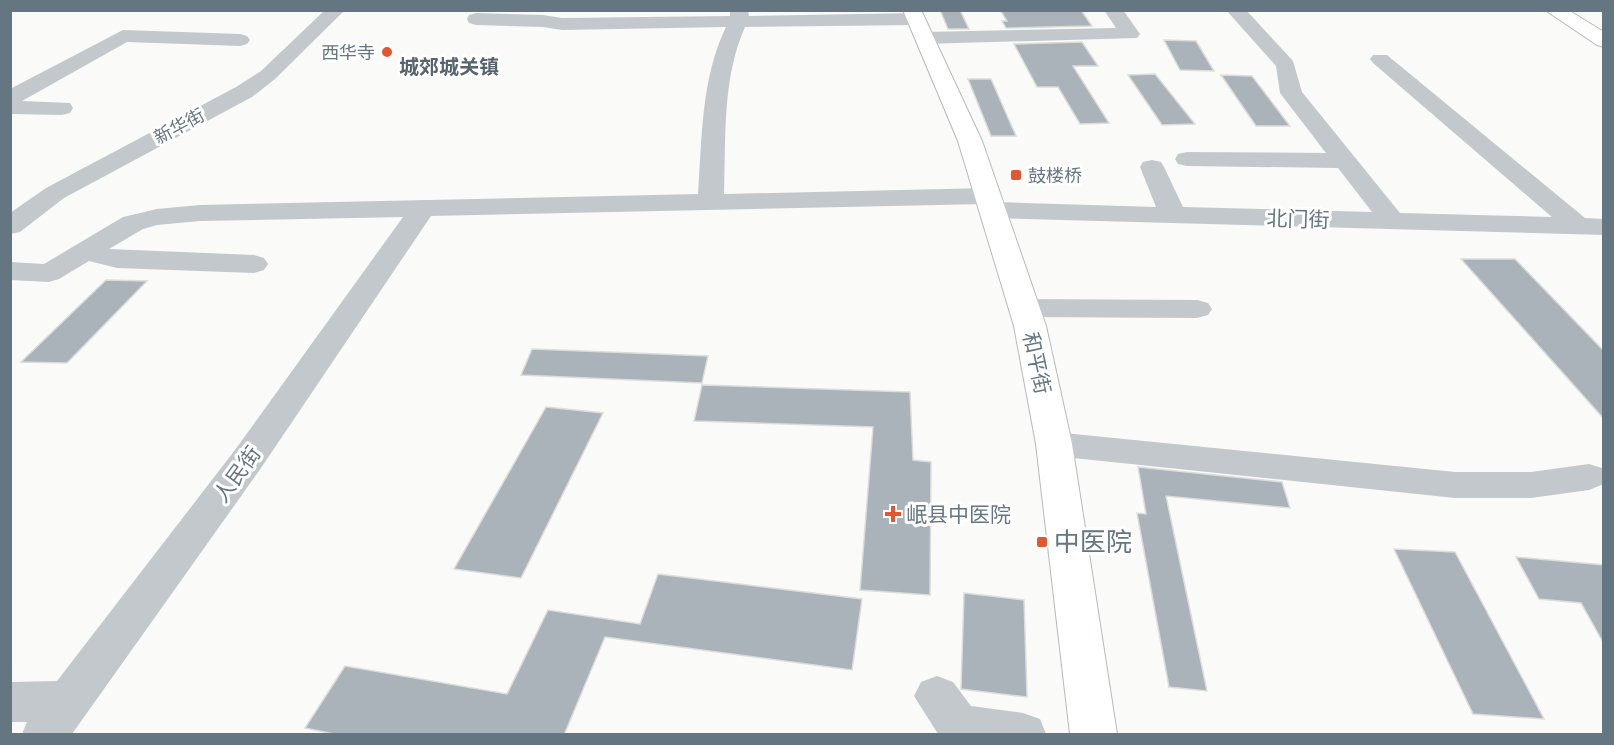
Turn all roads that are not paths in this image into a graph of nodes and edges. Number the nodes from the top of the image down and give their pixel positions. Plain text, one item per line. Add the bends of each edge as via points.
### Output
1 (336, 10) edge
2 (1113, 10) edge
3 (1235, 10) edge
4 (1554, 10) edge
5 (1568, 10) edge
6 (738, 16) edge
7 (476, 19) dead end
8 (918, 23) edge
9 (1604, 31) edge
10 (240, 40) dead end
11 (1604, 41) edge
12 (1380, 59) dead end
13 (10, 98) edge
14 (10, 107) edge
15 (62, 108) dead end
16 (1187, 159) dead end
17 (1344, 161) junction
18 (1152, 167) dead end
19 (711, 202) junction
20 (990, 203) junction
21 (23, 206) edge
22 (423, 208) junction
23 (1173, 215) junction
24 (1392, 221) junction
25 (10, 226) edge
26 (1591, 227) edge
27 (84, 252) junction
28 (254, 264) dead end
29 (10, 271) edge
30 (1024, 308) junction
31 (1197, 309) dead end
32 (1054, 444) junction
33 (1589, 477) dead end
34 (937, 696) dead end
35 (10, 702) edge
36 (57, 718) edge
37 (1023, 735) edge
38 (1094, 735) edge

1 - 21 street, 新华街 via 268,75 244,92 55,193
2 - 8 street via 1130,34
3 - 17 street via 1286,65 1292,93
4 - 11 main road
5 - 9 main road
6 - 7 street via 562,24
6 - 8 street
6 - 19 street via 727,45 716,104
8 - 20 main road, 和平街 via 970,141
10 - 13 street via 123,36 113,52 81,60
12 - 26 street
14 - 15 street
16 - 17 street
17 - 24 street
18 - 23 street
19 - 20 street, 北门街
19 - 22 street, 北门街
20 - 23 street, 北门街
20 - 30 main road, 和平街
21 - 25 street, 新华街
22 - 27 street, 北门街 via 157,217 133,223
22 - 36 street, 人民街 via 248,459
23 - 24 street, 北门街
24 - 26 street, 北门街
27 - 28 street via 117,259
27 - 29 street, 北门街 via 50,273
30 - 31 street
30 - 32 main road, 和平街
32 - 33 street via 1455,484 1531,484
32 - 38 main road, 和平街
34 - 37 street via 958,725
35 - 36 street

